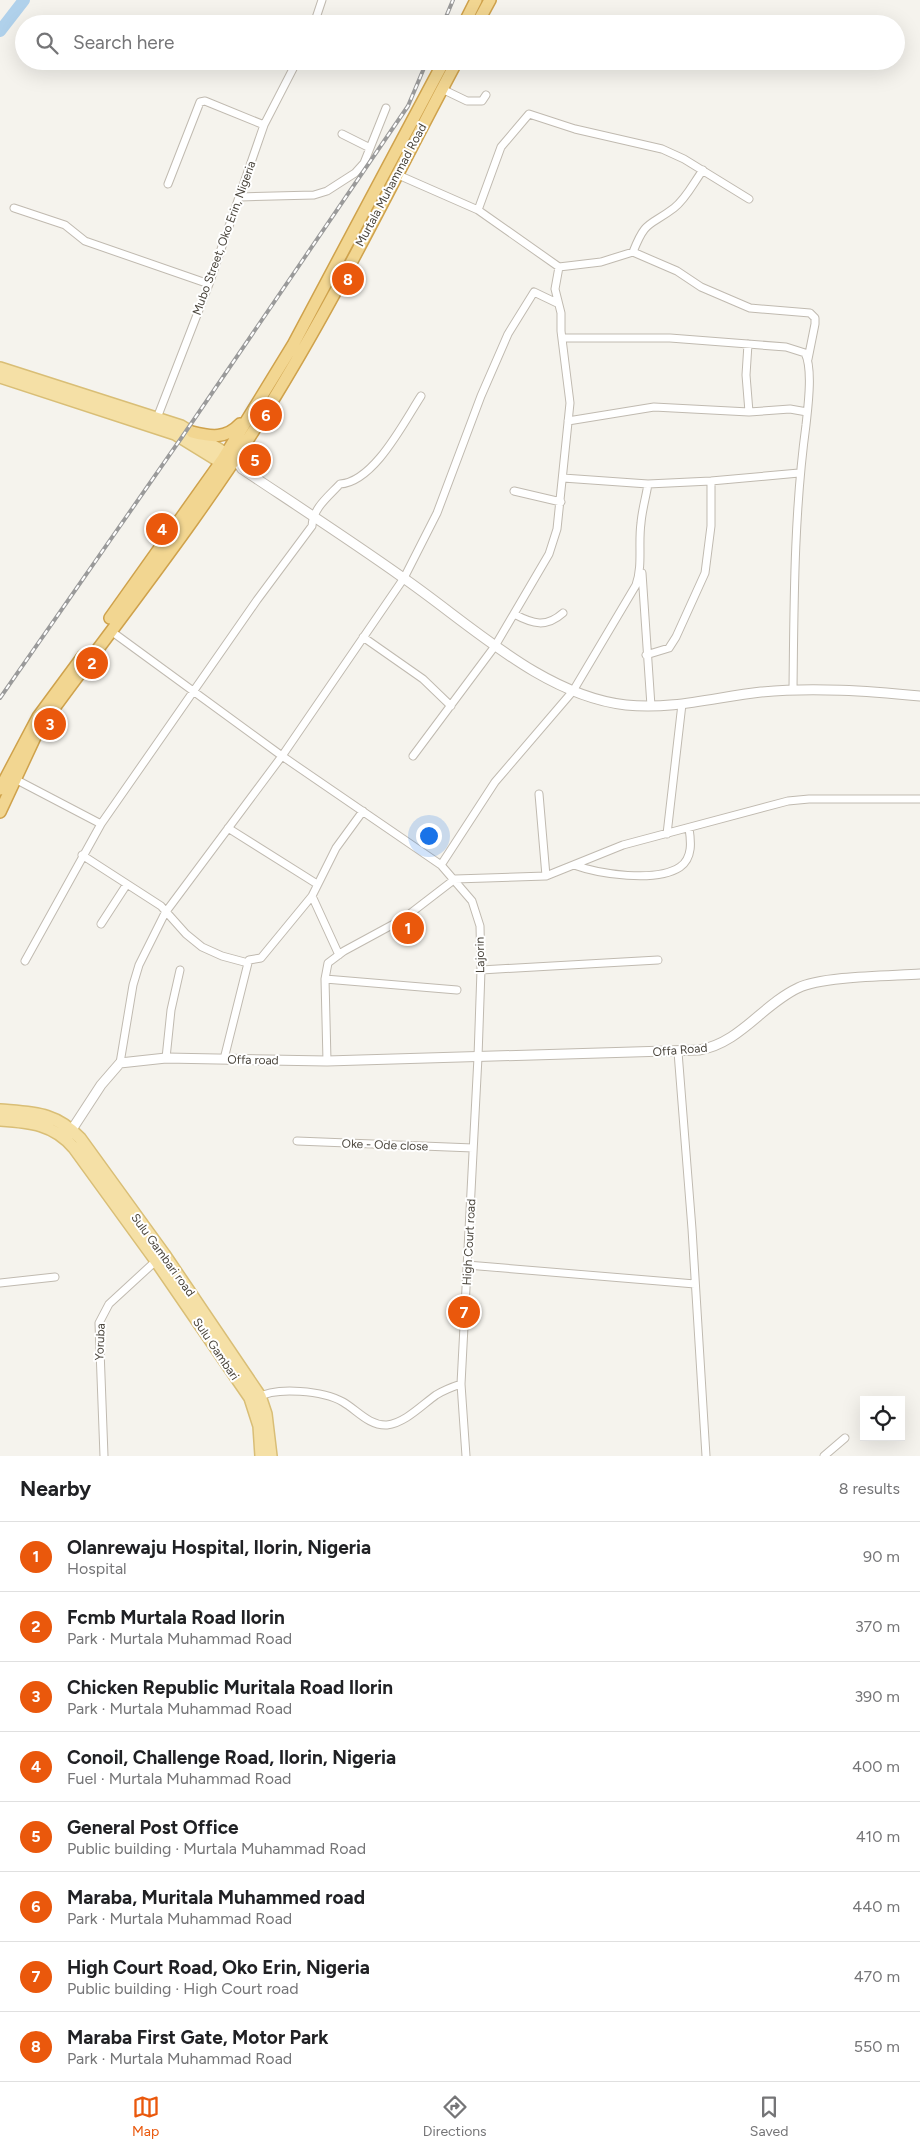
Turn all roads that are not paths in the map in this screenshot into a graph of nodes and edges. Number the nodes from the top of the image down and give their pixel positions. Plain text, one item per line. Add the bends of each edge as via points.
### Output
1 (322, 0) edge
2 (476, 0) edge
3 (490, 0) edge
4 (317, 15) edge
5 (468, 15) edge
6 (482, 15) edge
7 (292, 70) edge
8 (439, 70) edge
9 (452, 70) edge
10 (442, 89) junction
11 (486, 95) dead end
12 (386, 108) dead end
13 (264, 125) junction
14 (342, 134) dead end
15 (370, 148) junction
16 (703, 170) junction
17 (396, 174) junction
18 (168, 184) dead end
19 (240, 197) junction
20 (749, 199) dead end
21 (14, 208) dead end
22 (478, 210) junction
23 (633, 252) junction
24 (559, 267) junction
25 (209, 284) junction
26 (557, 302) junction
27 (562, 338) junction
28 (748, 344) junction
29 (808, 359) junction
30 (0, 368) edge
31 (0, 377) edge
32 (421, 396) dead end
33 (252, 412) junction
34 (749, 412) junction
35 (808, 412) junction
36 (157, 418) junction
37 (568, 421) junction
38 (192, 432) junction
39 (228, 460) junction
40 (800, 473) junction
41 (564, 478) junction
42 (711, 481) junction
43 (648, 484) junction
44 (514, 491) dead end
45 (561, 502) junction
46 (313, 516) junction
47 (641, 567) junction
48 (404, 578) junction
49 (563, 613) dead end
50 (514, 614) junction
51 (110, 631) junction
52 (363, 637) junction
53 (495, 646) junction
54 (646, 655) junction
55 (793, 690) junction
56 (194, 691) junction
57 (573, 692) junction
58 (920, 696) edge
59 (682, 704) junction
60 (451, 706) junction
61 (652, 706) junction
62 (282, 756) junction
63 (413, 756) dead end
64 (15, 780) junction
65 (0, 789) edge
66 (539, 794) dead end
67 (920, 798) edge
68 (363, 811) junction
69 (0, 812) edge
70 (101, 824) junction
71 (228, 828) junction
72 (689, 828) junction
73 (666, 834) junction
74 (82, 855) junction
75 (442, 865) junction
76 (574, 865) junction
77 (546, 876) junction
78 (455, 879) junction
79 (127, 884) junction
80 (317, 884) junction
81 (312, 896) junction
82 (166, 912) junction
83 (101, 924) dead end
84 (339, 954) junction
85 (658, 960) dead end
86 (25, 961) dead end
87 (248, 963) junction
88 (180, 970) dead end
89 (481, 970) junction
90 (920, 974) edge
91 (325, 979) junction
92 (457, 990) dead end
93 (678, 1052) junction
94 (166, 1058) junction
95 (478, 1058) junction
96 (224, 1059) junction
97 (327, 1061) junction
98 (120, 1063) junction
99 (0, 1110) edge
100 (0, 1120) edge
101 (69, 1134) junction
102 (297, 1141) dead end
103 (474, 1148) junction
104 (160, 1257) junction
105 (467, 1266) junction
106 (54, 1277) dead end
107 (0, 1282) edge
108 (695, 1284) junction
109 (461, 1384) junction
110 (255, 1398) junction
111 (845, 1438) dead end
112 (104, 1456) edge
113 (261, 1456) edge
114 (271, 1456) edge
115 (466, 1456) edge
116 (706, 1456) edge
117 (824, 1456) edge

1 - 4 street
2 - 5 highway
3 - 6 highway
7 - 13 street, Mubo Street, Oko Erin, Nigeria
8 - 33 highway, Murtala Muhammad Road via 320,298
9 - 10 highway, Murtala Muhammad Road
10 - 11 street via 467,101 482,101
10 - 17 highway, Murtala Muhammad Road
12 - 15 street
13 - 18 street via 205,101 200,102
13 - 19 street, Mubo Street, Oko Erin, Nigeria
14 - 15 street
15 - 19 street via 364,163 355,173 327,191 314,195
16 - 20 street
16 - 22 street via 662,149 575,129 529,114 501,147
16 - 23 street via 676,207 641,231
17 - 22 street
17 - 39 highway, Murtala Muhammad Road via 333,299
19 - 25 street, Mubo Street, Oko Erin, Nigeria
21 - 25 street via 65,225 85,241
22 - 24 street
23 - 24 street via 602,262
23 - 29 street via 750,308 810,314 816,324
24 - 26 street via 555,289
25 - 36 street, Mubo Street, Oko Erin, Nigeria
26 - 27 street
26 - 48 street via 534,292 508,334 437,512
27 - 28 street via 670,338
27 - 37 street via 570,403
28 - 29 street via 786,347 805,353
28 - 34 street
29 - 35 street
30 - 36 main road
31 - 39 main road via 175,434
32 - 46 street via 396,437 378,458 351,484 340,484
33 - 38 highway via 223,436
33 - 39 highway, Murtala Muhammad Road
34 - 35 street via 790,409
34 - 37 street via 654,407
35 - 40 street
36 - 38 main road
37 - 41 street
38 - 39 main road
39 - 46 street
39 - 51 highway, Murtala Muhammad Road
39 - 65 highway, Murtala Muhammad Road via 38,717
40 - 42 street
40 - 55 street via 794,569
41 - 43 street
41 - 45 street
42 - 43 street
42 - 54 street via 711,526 705,573 669,648
43 - 47 street via 641,523
44 - 45 street
45 - 50 street via 549,554
46 - 48 street
46 - 56 street via 312,526
47 - 54 street
47 - 57 street via 636,585
48 - 52 street
48 - 53 street
49 - 50 street via 554,620 538,624
50 - 53 street
51 - 56 street, Lajorin
51 - 64 highway, Murtala Muhammad Road via 35,738
52 - 60 street via 423,679
52 - 62 street
53 - 57 street
53 - 60 street
54 - 61 street
55 - 58 street
55 - 59 street
56 - 62 street, Lajorin
56 - 70 street
57 - 61 street via 625,704
57 - 75 street via 495,782
59 - 61 street
59 - 73 street
60 - 63 street
62 - 68 street, Lajorin
62 - 71 street
64 - 69 highway, Murtala Muhammad Road
64 - 70 street
66 - 77 street
67 - 72 street via 802,799
68 - 75 street, Lajorin
68 - 80 street via 340,842
70 - 74 street
71 - 80 street
71 - 82 street
72 - 73 street
72 - 76 street via 691,844 686,859 680,867 666,872 645,875 608,873
73 - 76 street via 600,852
74 - 79 street
74 - 86 street
75 - 78 street, Lajorin
76 - 77 street
77 - 78 street
78 - 84 street via 403,919
78 - 89 street, Lajorin via 478,915
79 - 82 street
79 - 83 street
80 - 81 street
81 - 84 street
81 - 87 street via 261,958
82 - 87 street via 202,947
82 - 98 street via 139,965
84 - 91 street via 328,963
85 - 89 street
87 - 96 street
88 - 94 street via 171,1010
89 - 95 street, Lajorin
90 - 93 street, Offa Road via 800,986 723,1044
91 - 92 street
91 - 97 street
93 - 95 street, Offa Road
93 - 108 street
94 - 96 street, Offa road
94 - 98 street, Offa road
95 - 97 street, Offa road
95 - 103 street, High Court road
96 - 97 street, Offa road
98 - 101 street via 101,1085
99 - 101 main road, Sulu Gambari road via 48,1115
100 - 101 main road via 40,1124
101 - 104 main road, Sulu Gambari road
102 - 103 street, Oke - Ode close
103 - 105 street, High Court road
104 - 110 main road, Sulu Gambari road
104 - 112 street, Yoruba via 109,1304 99,1324
105 - 108 street
105 - 109 street, High Court road
106 - 107 street
108 - 116 street
109 - 110 street via 438,1394 403,1419 387,1425 371,1421 332,1397 273,1392
109 - 115 street, High Court road
110 - 113 main road
110 - 114 main road, Sulu Gambari road via 266,1414
111 - 117 street

